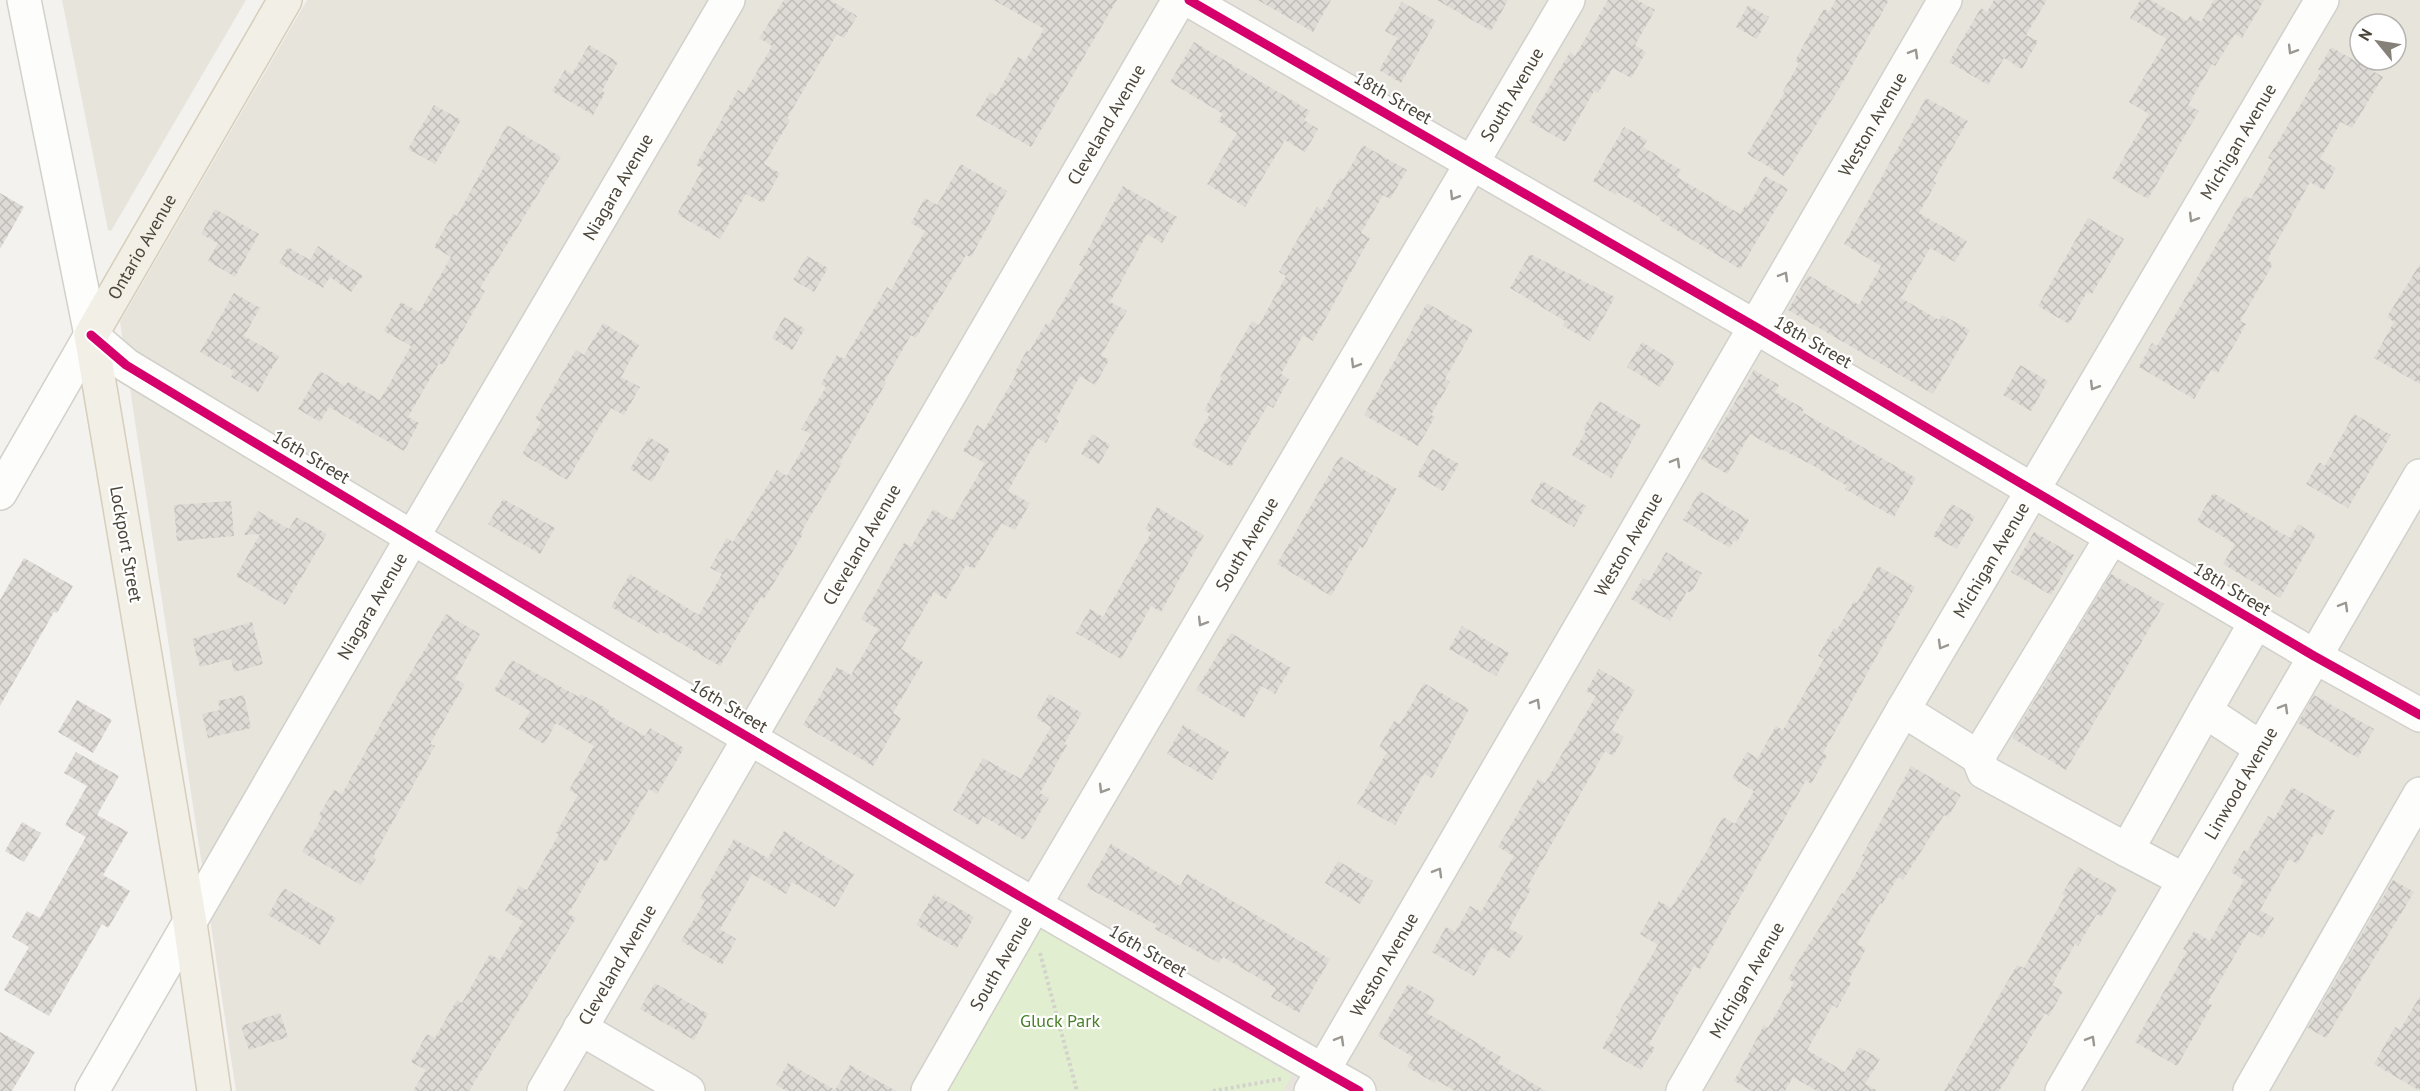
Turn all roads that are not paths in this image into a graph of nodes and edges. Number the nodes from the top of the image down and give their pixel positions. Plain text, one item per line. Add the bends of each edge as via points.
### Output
1 (24, 0) edge
2 (285, 0) edge
3 (728, 0) edge
4 (1179, 0) edge
5 (1189, 0) edge
6 (1568, 0) edge
7 (1945, 0) edge
8 (2322, 0) edge
9 (1473, 163) junction
10 (1754, 326) junction
11 (91, 335) junction
12 (2420, 476) edge
13 (2033, 490) junction
14 (0, 493) edge
15 (2112, 537) junction
16 (412, 538) junction
17 (2256, 622) junction
18 (2314, 656) junction
19 (1903, 710) junction
20 (2205, 711) junction
21 (2420, 715) edge
22 (749, 737) junction
23 (2261, 748) junction
24 (1978, 757) junction
25 (2420, 794) edge
26 (2127, 850) junction
27 (2184, 880) junction
28 (1035, 904) junction
29 (190, 923) junction
30 (580, 1028) junction
31 (1306, 1080) edge
32 (92, 1091) edge
33 (214, 1091) edge
34 (544, 1091) edge
35 (688, 1091) edge
36 (928, 1091) edge
37 (1359, 1091) edge
38 (1683, 1091) edge
39 (2062, 1091) edge
40 (2250, 1091) edge

1 - 11 street, Lockport Street
2 - 11 main road, Ontario Avenue
3 - 16 street, Niagara Avenue
4 - 22 street, Cleveland Avenue
5 - 9 street, 18th Street
6 - 9 street, South Avenue
10 -> 7 street, Weston Avenue
8 -> 13 street, Michigan Avenue
9 - 10 street, 18th Street
9 -> 28 street, South Avenue
10 - 13 street, 18th Street
31 -> 10 street, Weston Avenue
11 - 14 street, Ontario Avenue
11 - 16 street, 16th Street via 126,365
11 - 29 main road, Lockport Street
18 -> 12 street, Linwood Avenue
13 - 15 street, 18th Street
13 -> 19 street, Michigan Avenue
15 - 17 street, 18th Street
15 - 24 street
16 - 22 street, 16th Street
16 - 29 street, Niagara Avenue
17 - 18 street, 18th Street
17 - 20 street
18 - 21 street, 18th Street
23 -> 18 street, Linwood Avenue
19 - 24 street
19 - 38 street, Michigan Avenue
20 - 23 street
20 - 26 street
22 - 28 street, 16th Street
22 - 30 street, Cleveland Avenue
23 - 27 street, Linwood Avenue
24 - 26 street via 1984,772
25 - 40 street
26 - 27 street
39 -> 27 street, Linwood Avenue
28 - 31 street, 16th Street
28 - 36 street, South Avenue
29 - 32 street, Niagara Avenue
29 - 33 main road, Lockport Street
30 - 34 street, Cleveland Avenue
30 - 35 street
31 - 37 street, 16th Street

